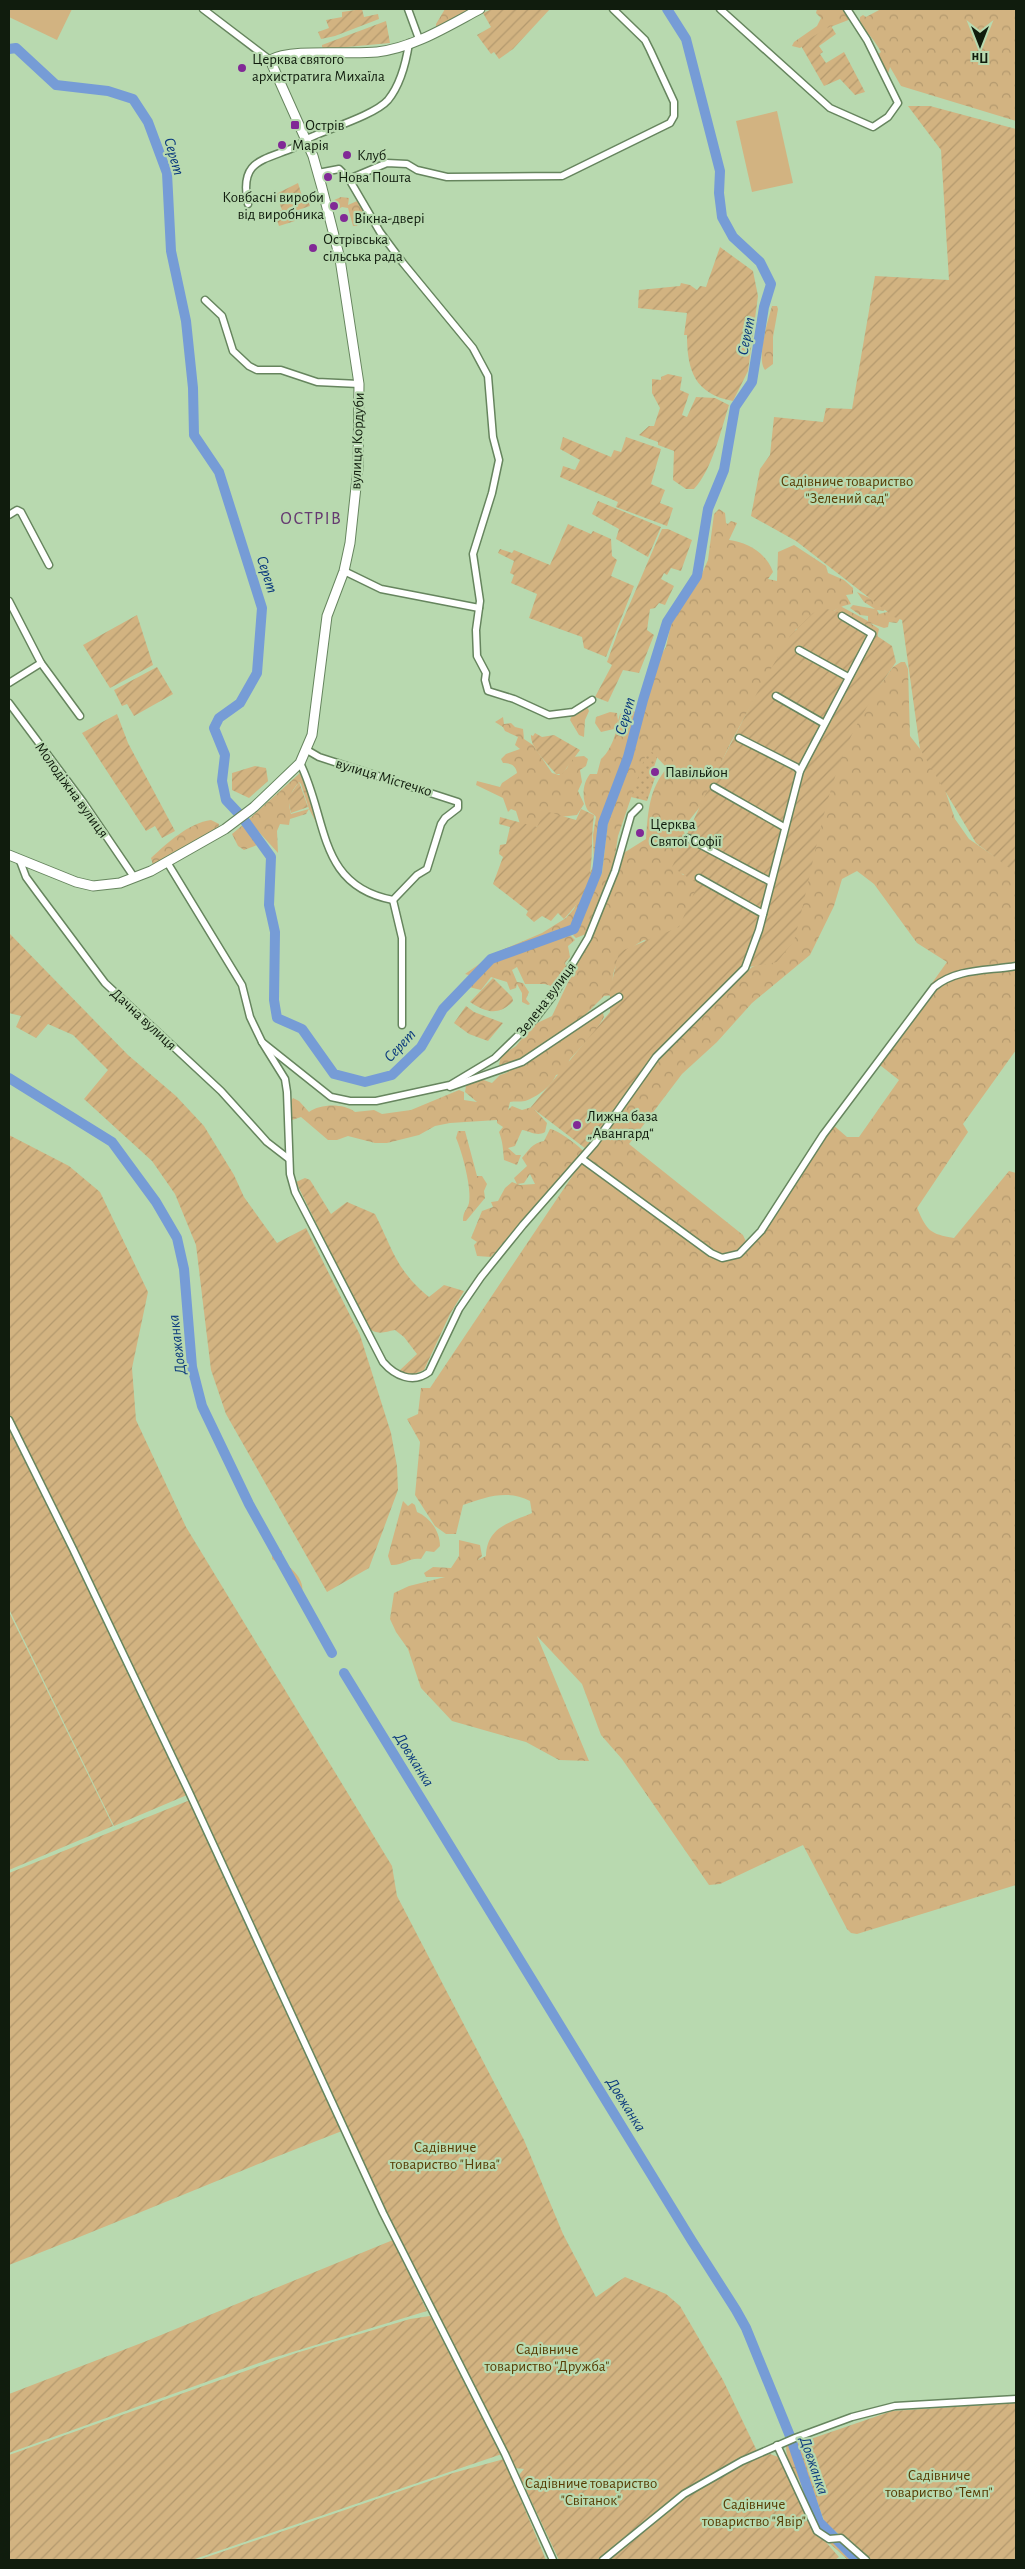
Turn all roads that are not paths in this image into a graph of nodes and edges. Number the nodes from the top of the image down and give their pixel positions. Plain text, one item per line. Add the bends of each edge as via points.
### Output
1 (203, 9) edge
2 (408, 9) edge
3 (480, 9) edge
4 (614, 9) edge
5 (720, 9) edge
6 (847, 9) edge
7 (419, 39) junction
8 (409, 44) junction
9 (270, 60) junction
10 (306, 140) junction
11 (318, 173) junction
12 (349, 179) junction
13 (248, 204) dead end
14 (205, 300) dead end
15 (360, 384) junction
16 (9, 515) edge
17 (49, 565) dead end
18 (344, 571) junction
19 (9, 601) edge
20 (479, 608) junction
21 (842, 616) dead end
22 (799, 650) dead end
23 (41, 663) junction
24 (848, 677) junction
25 (9, 683) edge
26 (776, 696) dead end
27 (592, 700) dead end
28 (9, 703) edge
29 (80, 716) dead end
30 (823, 723) junction
31 (739, 738) dead end
32 (308, 750) junction
33 (300, 764) junction
34 (800, 771) junction
35 (714, 787) dead end
36 (639, 807) dead end
37 (784, 827) junction
38 (688, 838) dead end
39 (9, 855) edge
40 (20, 861) junction
41 (167, 862) junction
42 (134, 877) junction
43 (699, 878) dead end
44 (771, 882) junction
45 (393, 900) junction
46 (763, 914) junction
47 (1016, 966) edge
48 (619, 997) dead end
49 (402, 1025) dead end
50 (262, 1042) junction
51 (441, 1088) junction
52 (288, 1159) junction
53 (582, 1159) junction
54 (9, 1420) edge
55 (1016, 2399) edge
56 (777, 2446) junction
57 (553, 2560) edge
58 (603, 2560) edge
59 (866, 2560) edge

1 - 9 street
2 - 7 street
3 - 7 street
4 - 12 street via 650,50 674,102 674,116 670,123 562,176 447,177 417,170 407,164 387,163
5 - 6 street via 830,108 873,127 888,117 898,103 867,40
7 - 8 street
8 - 9 street via 379,52 285,54
8 - 10 street via 402,73 387,101
9 - 10 street, вулиця Кордуби
10 - 11 street, вулиця Кордуби
10 - 13 street via 294,148 264,158 251,168 245,188
11 - 12 street via 339,169
11 - 15 street, вулиця Кордуби via 340,259
12 - 20 street via 380,232 473,348 488,376 499,460 473,554 480,590
14 - 15 street via 222,316 233,352 249,366 258,370 281,370 318,382
15 - 18 street, вулиця Кордуби via 358,468
16 - 17 street via 17,510 21,512
18 - 20 street via 381,589
18 - 32 street, вулиця Кордуби via 327,616 316,716
19 - 23 street
20 - 27 street via 476,630 478,656 486,673 488,691 549,715 573,712
21 - 24 street via 872,634
22 - 24 street
23 - 25 street
23 - 29 street
24 - 30 street
26 - 30 street
28 - 42 street, Молодіжна вулиця
30 - 34 street
31 - 34 street
32 - 33 street, вулиця Кордуби
32 - 45 street, вулиця Містечко via 319,758 451,798 459,805 441,824 427,869 416,875
33 - 41 street, вулиця Кордуби via 225,829
33 - 45 street via 328,845 344,876 366,892
34 - 37 street
35 - 37 street
36 - 51 street, Зелена вулиця via 631,815 615,871 588,938 555,993 503,1052
37 - 44 street
38 - 44 street
39 - 40 street, вулиця Кордуби
40 - 42 street, вулиця Кордуби via 93,886
40 - 52 street, Дачна вулиця via 36,892 105,983 221,1091 266,1142
41 - 42 street, вулиця Кордуби
41 - 50 street, Зелена вулиця via 242,984 250,1017
43 - 46 street
44 - 46 street
45 - 49 street via 402,938
46 - 53 street via 756,943 742,972 656,1057
47 - 53 street via 962,973 942,980 934,987 824,1135 761,1232 739,1254 722,1258 711,1253
48 - 51 street via 522,1062 455,1087
50 - 51 street, Зелена вулиця via 324,1093 339,1100 376,1101
50 - 52 street via 286,1085
52 - 53 street via 295,1192 378,1355 391,1372 412,1379 429,1372 447,1331 470,1292 523,1225
54 - 57 street via 190,1792 383,2213 505,2454
55 - 56 street via 895,2406 852,2417
56 - 58 street via 742,2461 684,2494
56 - 59 street via 818,2531 824,2537 841,2538

